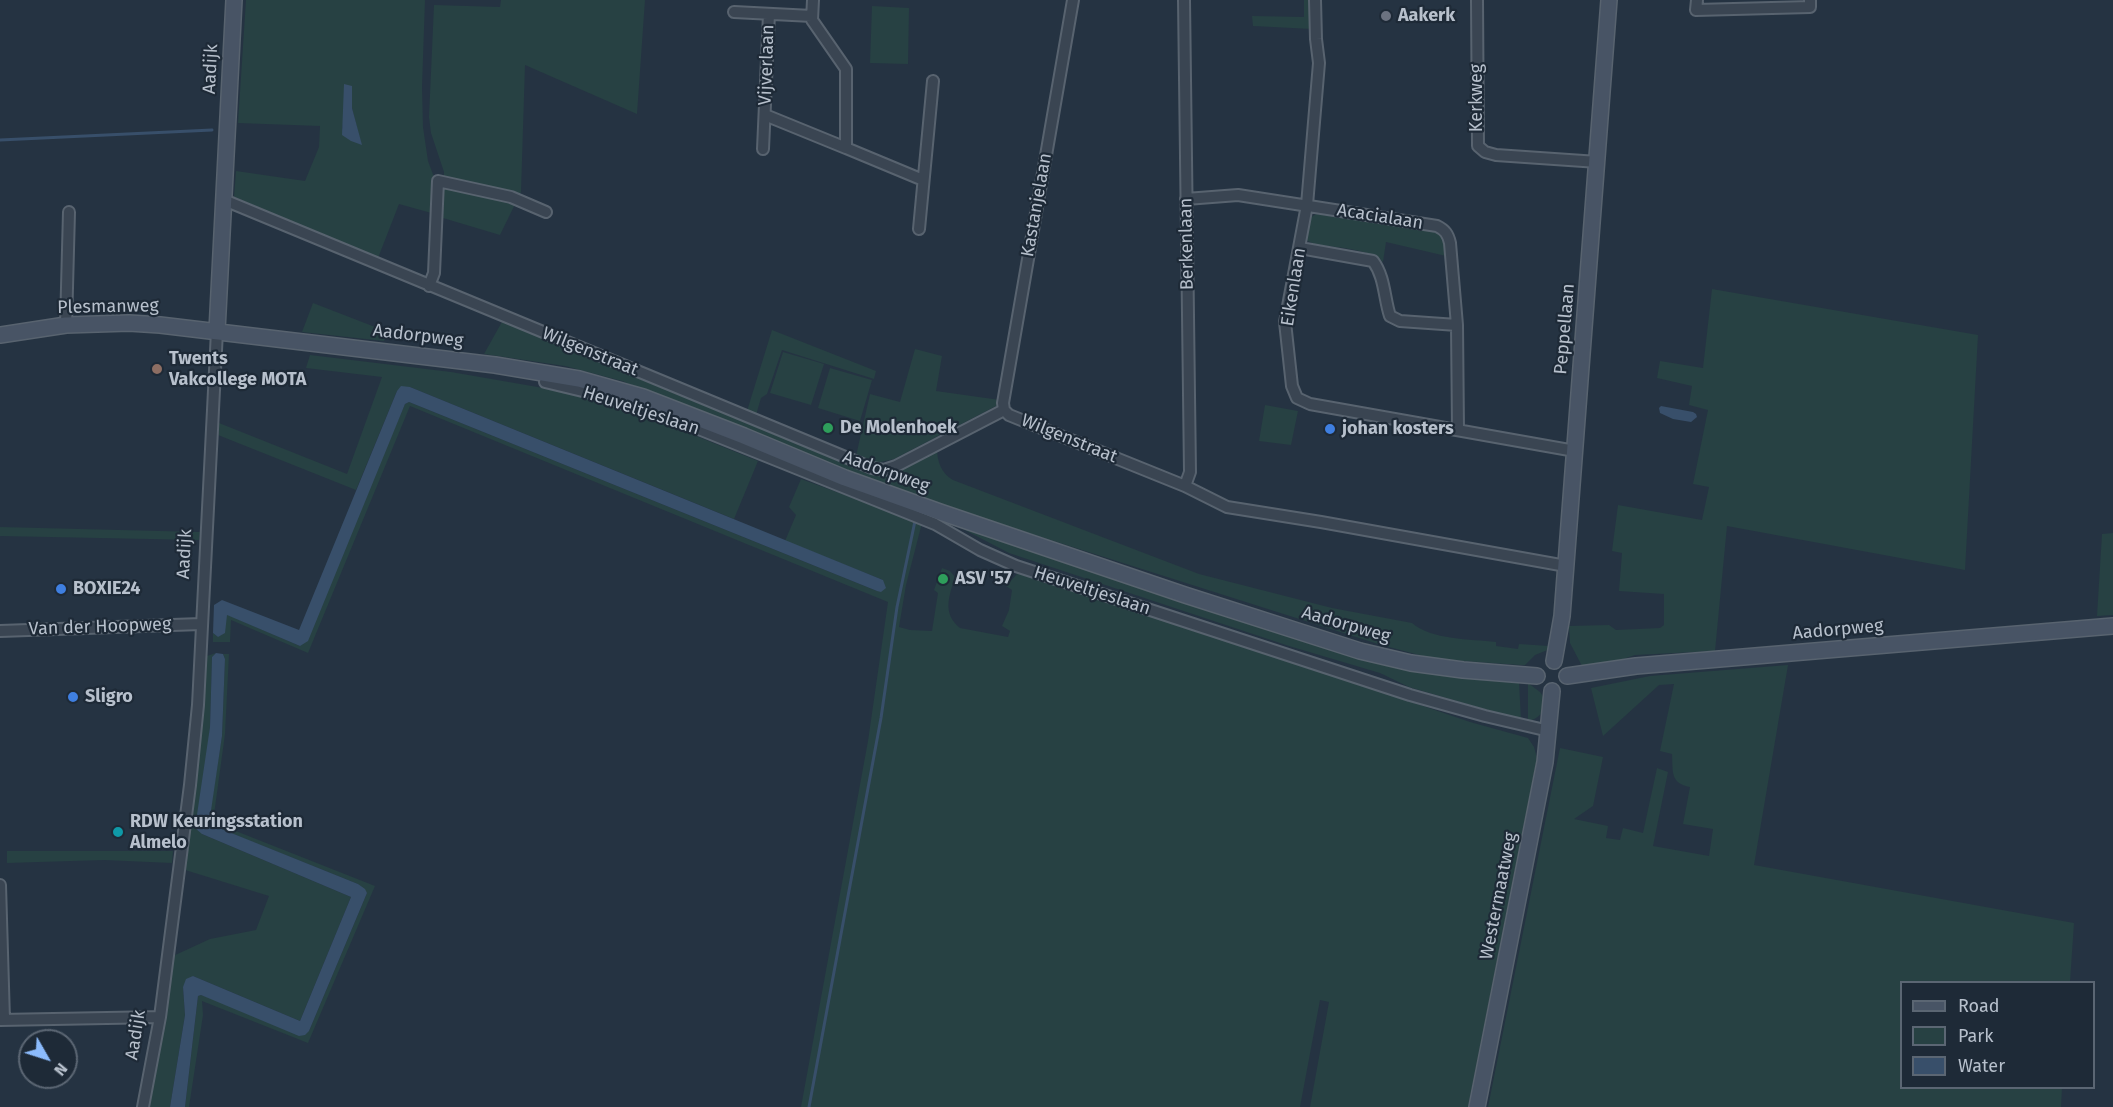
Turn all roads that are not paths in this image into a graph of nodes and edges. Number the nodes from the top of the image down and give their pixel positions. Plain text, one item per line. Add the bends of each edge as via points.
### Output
1 (234, 0) edge
2 (813, 0) edge
3 (1073, 0) edge
4 (1184, 0) edge
5 (1315, 0) edge
6 (1477, 0) edge
7 (1609, 0) edge
8 (1696, 0) edge
9 (1810, 0) edge
10 (734, 12) dead end
11 (769, 14) junction
12 (812, 16) junction
13 (933, 81) dead end
14 (765, 115) junction
15 (763, 148) dead end
16 (846, 148) junction
17 (1598, 162) junction
18 (923, 180) junction
19 (1186, 199) junction
20 (224, 200) junction
21 (1307, 205) junction
22 (69, 212) dead end
23 (546, 212) dead end
24 (920, 229) dead end
25 (1300, 248) junction
26 (429, 286) junction
27 (66, 325) junction
28 (1457, 325) junction
29 (217, 331) junction
30 (0, 335) edge
31 (545, 382) dead end
32 (1004, 410) junction
33 (1458, 430) junction
34 (1575, 451) junction
35 (1185, 486) junction
36 (1566, 566) junction
37 (201, 624) junction
38 (2113, 627) edge
39 (0, 631) edge
40 (1554, 661) junction
41 (1537, 676) junction
42 (1567, 676) junction
43 (1552, 691) junction
44 (1549, 731) junction
45 (0, 885) edge
46 (160, 1017) junction
47 (2, 1020) edge
48 (143, 1107) edge
49 (1477, 1107) edge

1 - 20 main road, Aadijk
2 - 12 street
3 - 32 street, Kastanjelaan
4 - 19 street, Berkenlaan
5 - 21 street, Eikenlaan via 1319,63
6 - 17 street, Kerkweg via 1478,146 1496,154
7 - 17 main road, Peppellaan
8 - 9 street via 1696,10 1810,7
10 - 11 street, Vijverlaan
11 - 12 street, Vijverlaan
11 - 14 street, Vijverlaan
12 - 16 street via 846,69
13 - 18 street
14 - 15 street, Vijverlaan
14 - 16 street, Vijverlaan
16 - 18 street, Vijverlaan
17 - 34 main road, Peppellaan
18 - 24 street
19 - 21 street, Acacialaan via 1238,195
19 - 35 street, Berkenlaan via 1190,472
20 - 26 street, Wilgenstraat
20 - 29 main road, Aadijk
21 - 25 street, Eikenlaan
21 - 28 street, Acacialaan via 1443,229 1450,243
22 - 27 street
23 - 26 street via 511,197 438,181 434,273
25 - 28 street via 1373,261 1380,271 1390,316 1400,321
25 - 33 street, Eikenlaan via 1285,322 1292,386 1297,398 1310,404
26 - 32 street, Wilgenstraat via 872,468 896,466
27 - 29 main road, Plesmanweg via 129,323
27 - 30 main road, Plesmanweg
28 - 33 street, Acacialaan
29 - 37 street, Aadijk
29 - 41 main road, Aadorpweg via 579,379 643,397 844,478 951,516 1360,651 1411,663
31 - 44 street, Heuveltjeslaan via 674,419 935,524 1016,566 1410,695
32 - 35 street, Wilgenstraat
33 - 34 street, Eikenlaan
34 - 36 main road, Peppellaan
35 - 36 street, Wilgenstraat via 1227,507
36 - 40 main road, Peppellaan
37 - 39 street, Van der Hoopweg
37 - 46 street, Aadijk via 190,785
38 - 42 main road, Aadorpweg via 1636,666
40 - 41 main road via 1542,665
40 - 42 main road via 1561,664
41 - 43 main road via 1539,684
42 - 43 main road via 1563,687
43 - 44 main road, Westermaatweg
44 - 49 main road, Westermaatweg
45 - 47 street
46 - 47 street
46 - 48 street, Aadijk

